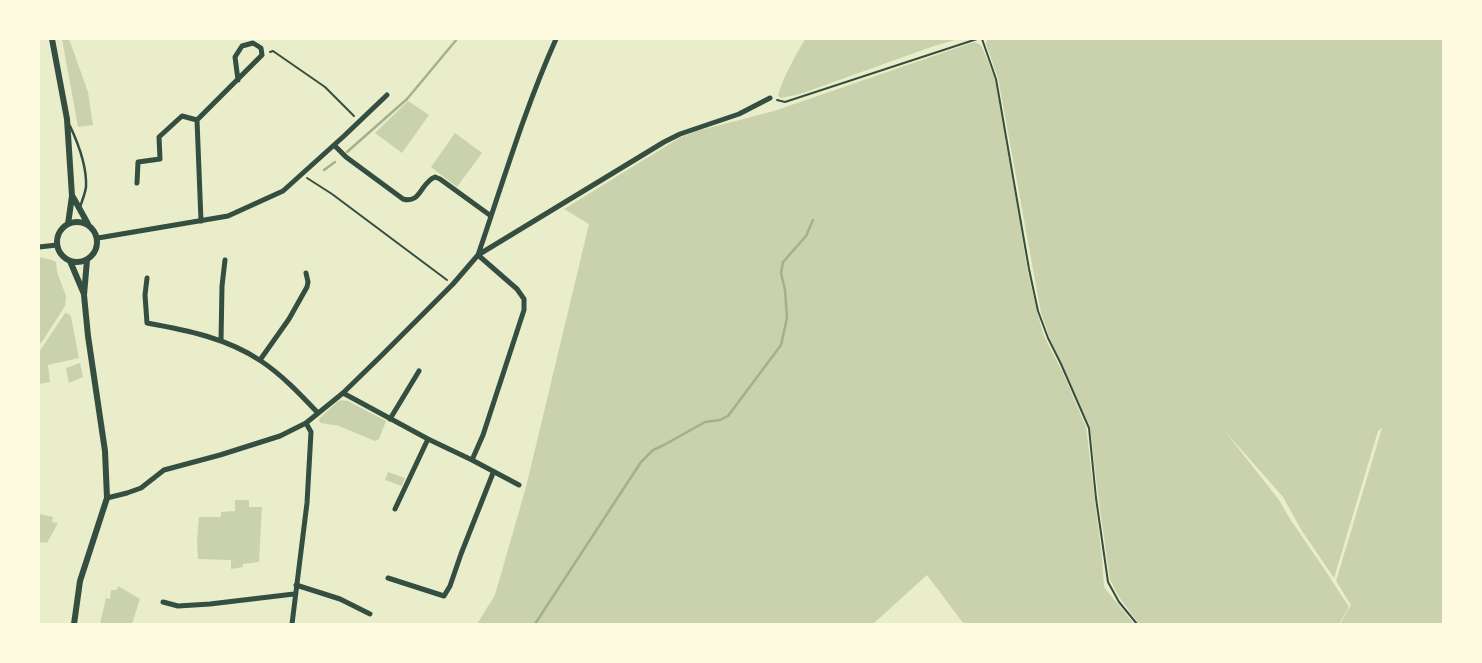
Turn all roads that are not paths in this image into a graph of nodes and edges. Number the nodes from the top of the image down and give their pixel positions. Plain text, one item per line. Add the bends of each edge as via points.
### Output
1 (52, 39) edge
2 (556, 39) edge
3 (238, 80) junction
4 (387, 95) dead end
5 (770, 98) road end
6 (67, 119) junction
7 (197, 120) junction
8 (334, 145) junction
9 (137, 183) dead end
10 (72, 196) junction
11 (80, 208) junction
12 (491, 216) junction
13 (201, 221) junction
14 (68, 224) junction
15 (88, 224) junction
16 (98, 238) junction
17 (57, 245) junction
18 (39, 247) edge
19 (478, 255) junction
20 (87, 260) junction
21 (225, 260) dead end
22 (70, 261) junction
23 (306, 273) dead end
24 (147, 278) dead end
25 (84, 295) junction
26 (221, 340) junction
27 (260, 360) junction
28 (419, 371) dead end
29 (343, 393) junction
30 (318, 413) junction
31 (390, 419) junction
32 (306, 423) junction
33 (428, 439) junction
34 (472, 460) junction
35 (493, 472) junction
36 (519, 485) dead end
37 (107, 498) junction
38 (395, 509) dead end
39 (388, 578) dead end
40 (296, 585) junction
41 (294, 594) junction
42 (163, 602) dead end
43 (370, 614) dead end
44 (74, 624) edge
45 (292, 624) edge

1 - 6 street
2 - 12 street
3 - 3 street via 262,55 261,48 253,43 242,46 235,57
3 - 7 street
4 - 8 street
5 - 19 street via 739,114 664,142
6 - 10 street
6 - 11 lane via 84,168 86,187
7 - 9 street via 182,116 159,137 160,159 138,162
7 - 13 street
8 - 12 street via 403,199 416,198 427,182 435,177
8 - 13 street via 283,191 228,216
10 - 11 street
10 - 14 street
11 - 15 street
12 - 19 street
13 - 16 street
14 - 15 street via 80,221
14 - 17 street via 59,232
15 - 16 street
16 - 20 street via 96,250
17 - 18 street
17 - 22 street via 62,256
19 - 29 street
19 - 34 street via 508,280 524,299 524,310
20 - 22 street
20 - 25 street
21 - 26 street
22 - 25 street
23 - 27 street via 307,287
24 - 26 street via 147,323
25 - 37 street via 90,362 105,452
26 - 27 street
27 - 30 street
28 - 31 street
29 - 30 street
29 - 31 street
30 - 32 street
31 - 33 street
32 - 37 street via 280,436 164,470 141,488
32 - 40 street via 311,432 307,503
33 - 34 street
33 - 38 street
34 - 35 street
35 - 36 street
35 - 39 street via 444,596
37 - 44 street via 80,581
40 - 41 street
40 - 43 street via 340,599
41 - 42 street via 178,606
41 - 45 street

